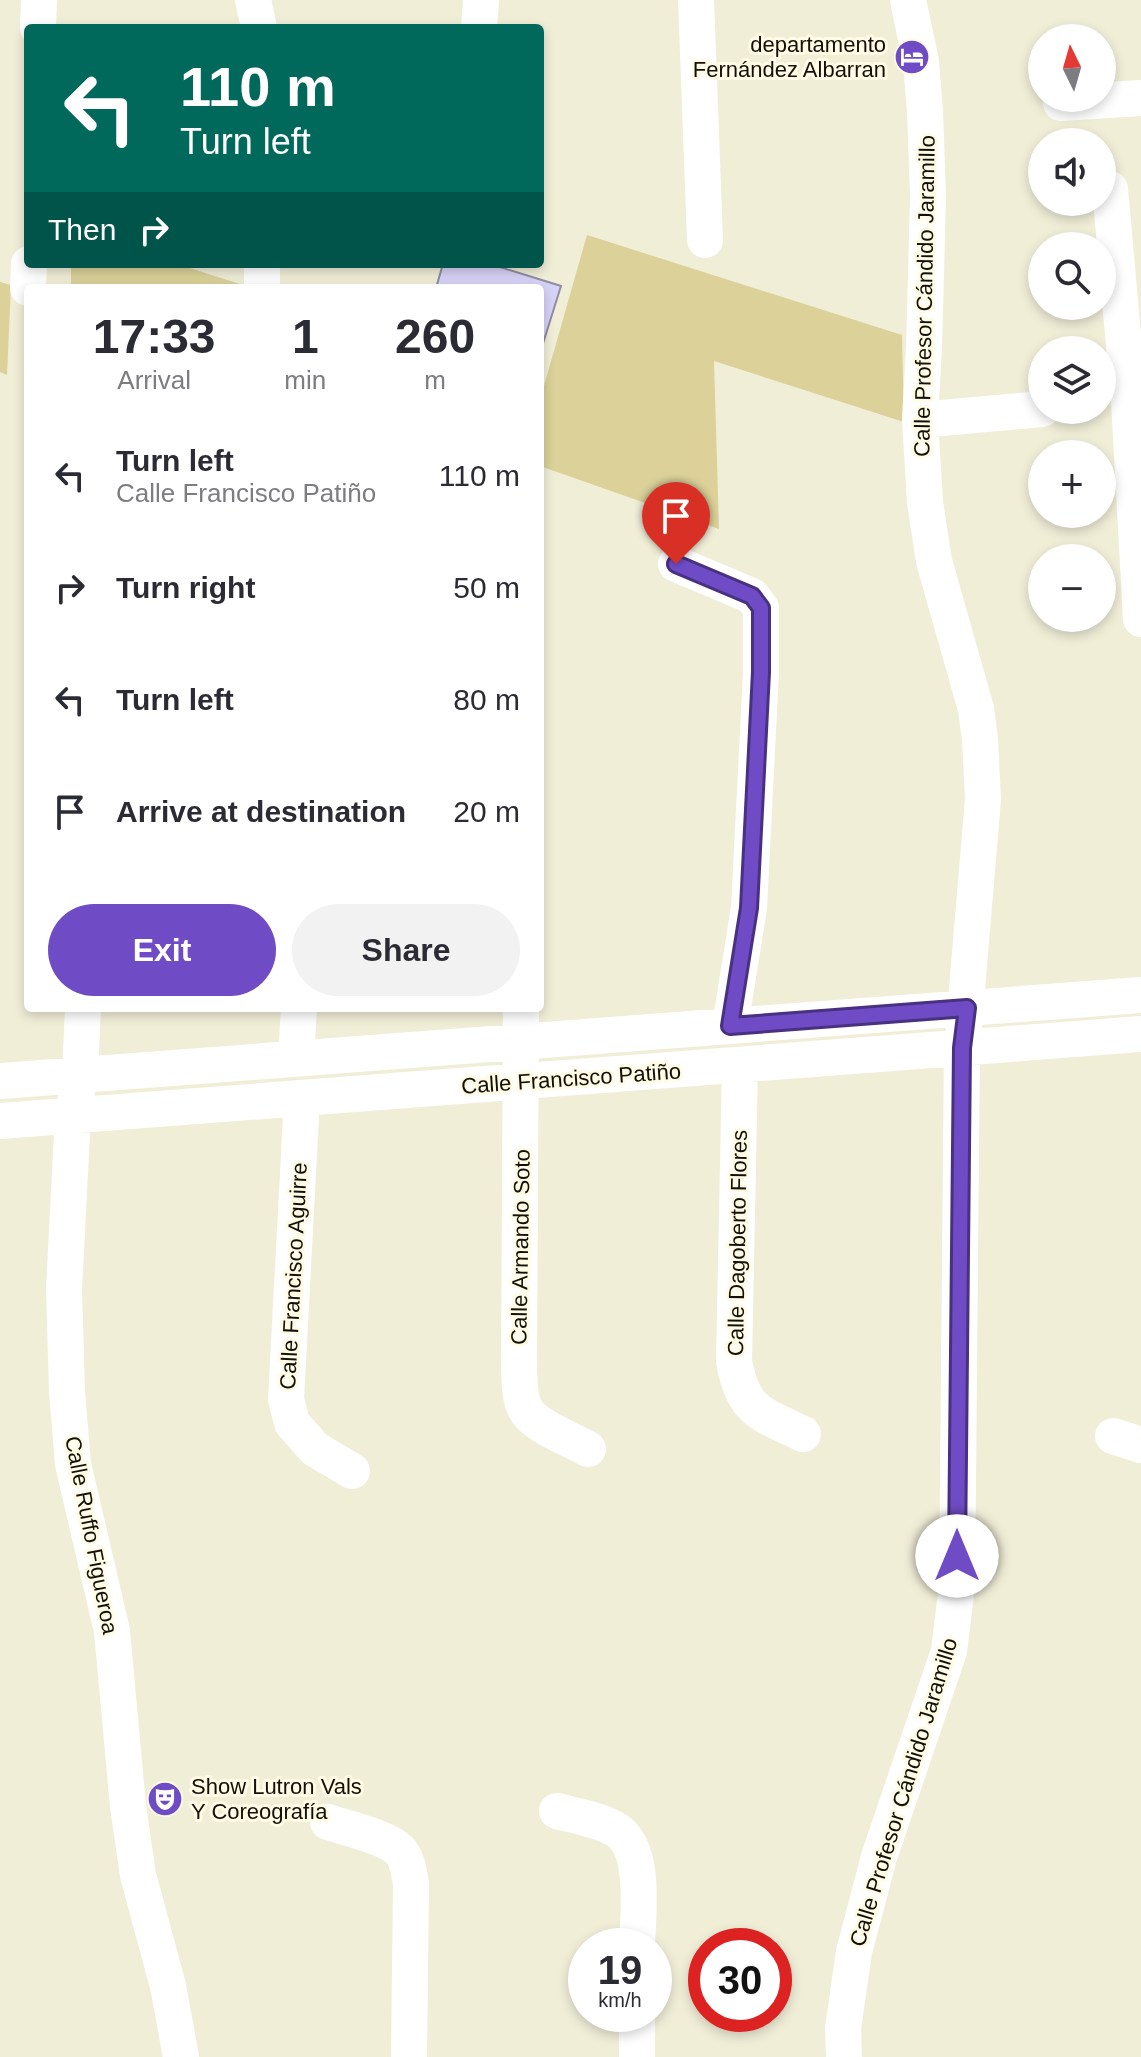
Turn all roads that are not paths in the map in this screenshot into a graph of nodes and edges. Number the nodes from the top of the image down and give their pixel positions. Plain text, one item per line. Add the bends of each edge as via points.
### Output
1 (39, 0) edge
2 (253, 0) edge
3 (481, 0) edge
4 (696, 0) edge
5 (908, 0) edge
6 (38, 24) edge
7 (258, 24) edge
8 (479, 24) edge
9 (1141, 98) edge
10 (1116, 100) edge
11 (1111, 216) edge
12 (705, 240) dead end
13 (1113, 336) edge
14 (1028, 410) edge
15 (1116, 410) edge
16 (920, 420) junction
17 (676, 564) dead end
18 (1141, 619) edge
19 (1141, 995) edge
20 (967, 1008) junction
21 (83, 1012) edge
22 (299, 1012) edge
23 (521, 1025) edge
24 (730, 1026) junction
25 (1141, 1034) edge
26 (962, 1048) junction
27 (296, 1058) junction
28 (740, 1065) junction
29 (80, 1075) junction
30 (0, 1081) edge
31 (522, 1082) junction
32 (302, 1098) junction
33 (73, 1115) junction
34 (0, 1121) edge
35 (803, 1434) dead end
36 (588, 1449) dead end
37 (352, 1471) dead end
38 (557, 1811) dead end
39 (328, 1822) dead end
40 (637, 1928) edge
41 (637, 2032) edge
42 (181, 2057) edge
43 (409, 2057) edge
44 (637, 2057) edge
45 (844, 2057) edge

1 - 6 street
2 - 7 street
3 - 8 street
4 - 12 street
5 - 16 street, Calle Profesor Cándido Jaramillo via 921,62 928,197
9 - 10 street
11 - 13 street
14 - 16 street
15 - 18 street
16 - 20 street, Calle Profesor Cándido Jaramillo via 934,561 980,739 983,799
17 - 24 street via 752,596 761,608 749,908
19 - 20 street, Calle Francisco Patiño
20 - 24 street, Calle Francisco Patiño
20 - 26 street, Calle Profesor Cándido Jaramillo
21 - 29 street, Calle Ruffo Figueroa
22 - 27 street
23 - 24 street, Calle Francisco Patiño
23 - 27 street, Calle Francisco Patiño
23 - 31 street, Calle Armando Soto
25 - 26 street, Calle Francisco Patiño
26 - 28 street, Calle Francisco Patiño
26 - 45 street, Calle Profesor Cándido Jaramillo via 957,1585 949,1651 879,1857 854,1952
27 - 29 street, Calle Francisco Patiño
28 - 31 street, Calle Francisco Patiño
28 - 35 street, Calle Dagoberto Flores via 734,1361 738,1385 758,1412
29 - 30 street, Calle Francisco Patiño
29 - 33 street, Calle Ruffo Figueroa
31 - 32 street, Calle Francisco Patiño
31 - 36 street, Calle Armando Soto via 521,1395 537,1421
32 - 33 street, Calle Francisco Patiño
32 - 37 street, Calle Francisco Aguirre via 286,1399 292,1423 315,1449
33 - 34 street, Calle Francisco Patiño
33 - 42 street, Calle Ruffo Figueroa via 64,1289 73,1464 112,1631 138,1875
38 - 40 street via 616,1829 627,1839 638,1881
39 - 43 street via 386,1842 400,1850 407,1863
41 - 44 street

